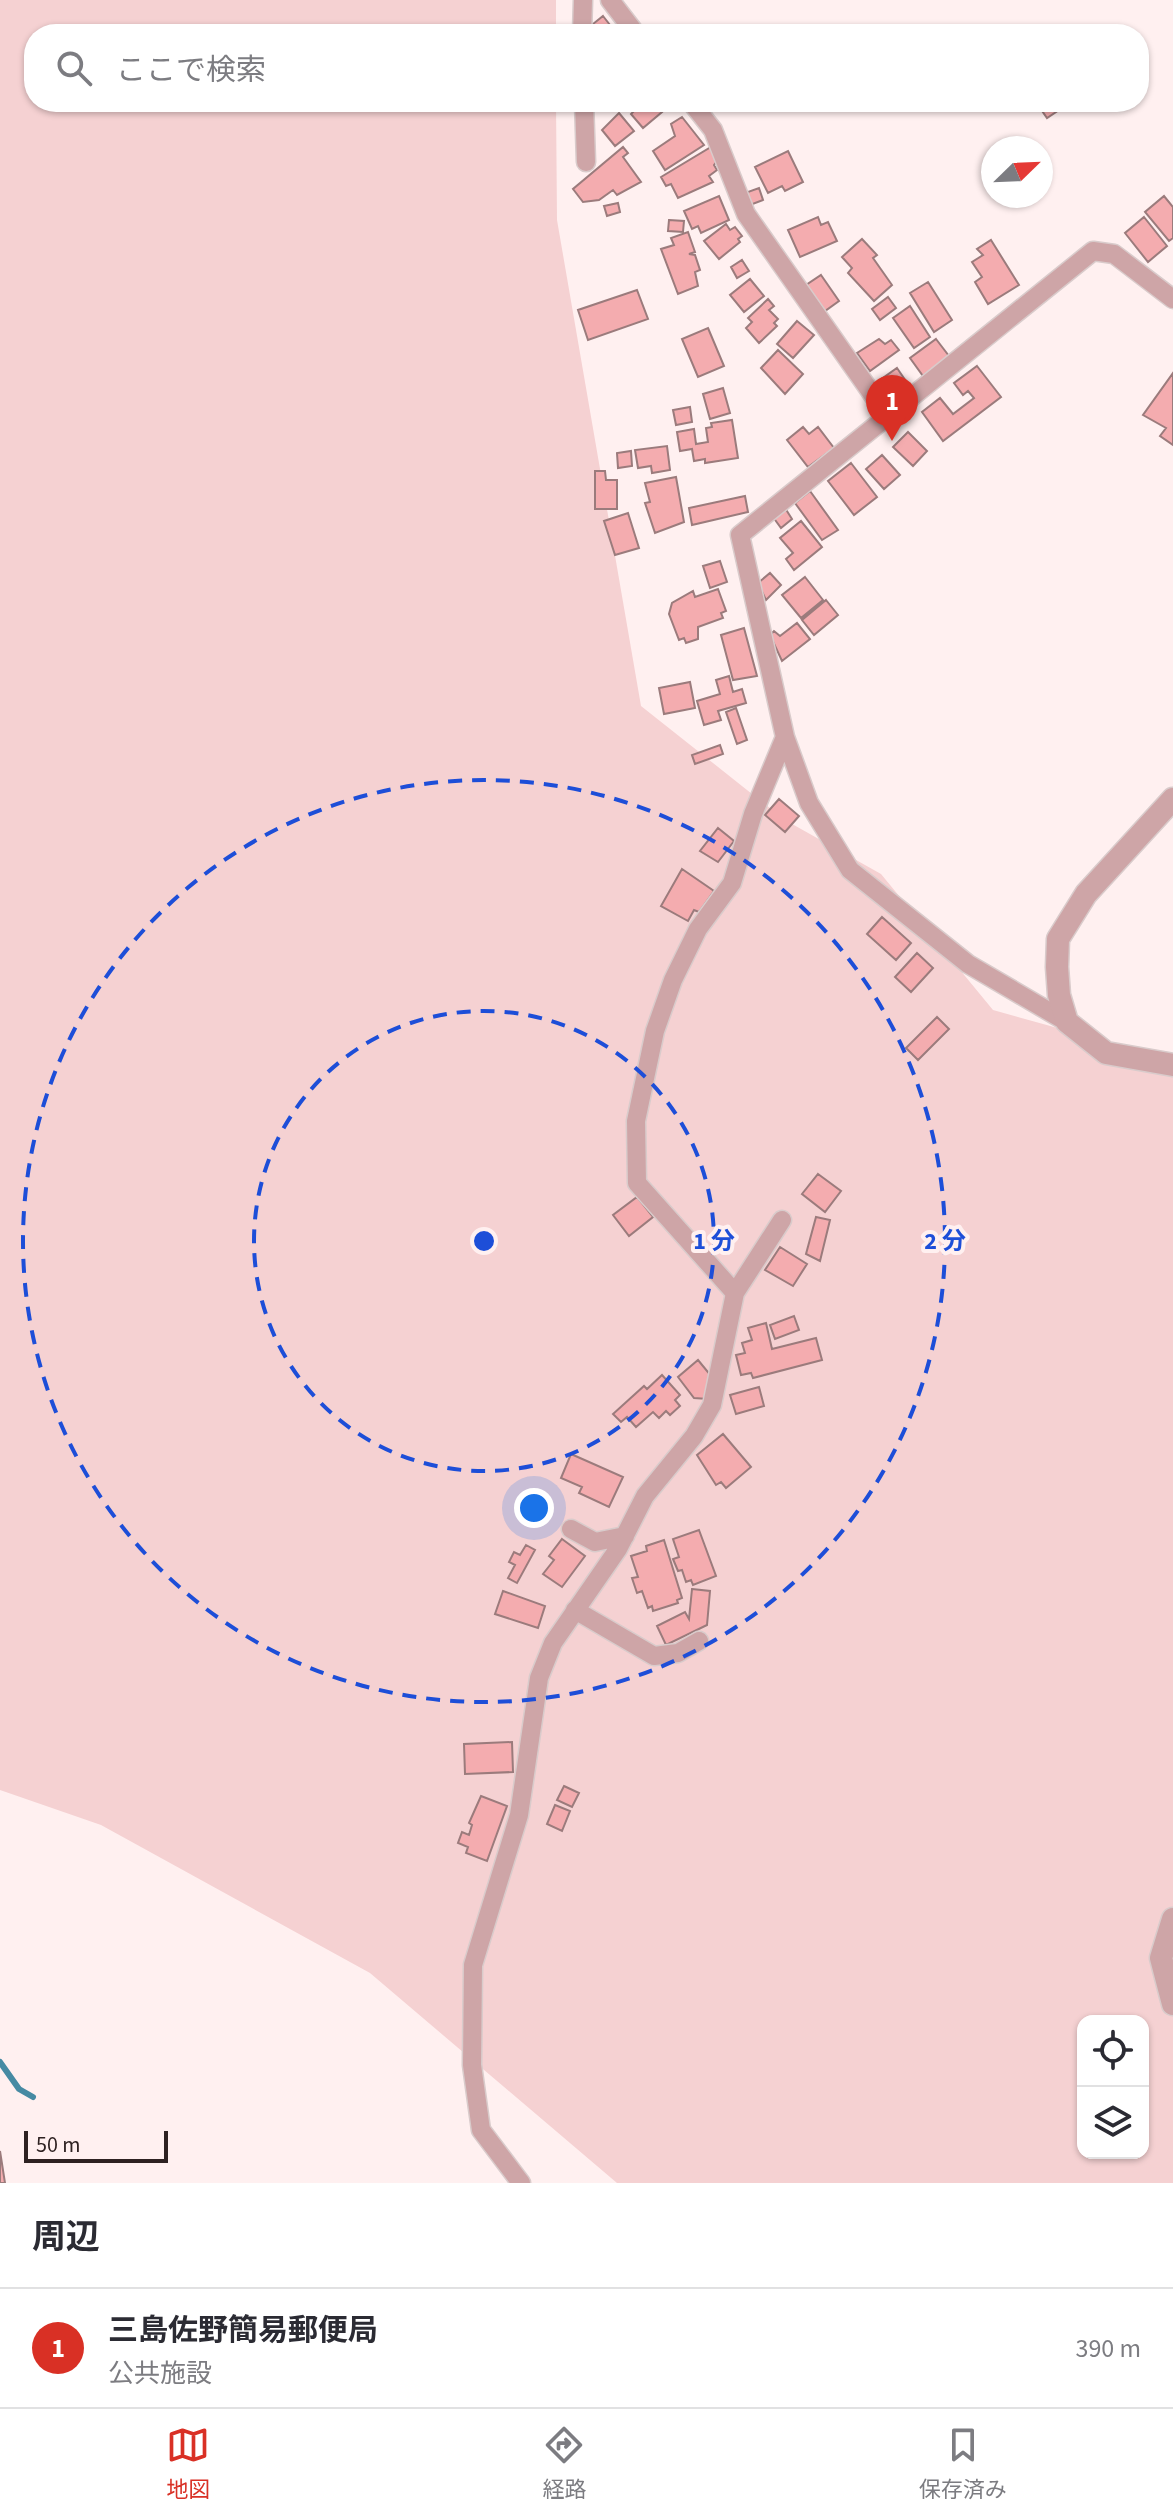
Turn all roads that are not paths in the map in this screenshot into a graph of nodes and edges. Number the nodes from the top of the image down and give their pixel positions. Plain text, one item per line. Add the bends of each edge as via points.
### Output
1 (583, 0) edge
2 (610, 0) edge
3 (582, 24) edge
4 (628, 24) edge
5 (584, 112) edge
6 (699, 112) edge
7 (586, 162) dead end
8 (1173, 299) edge
9 (889, 418) junction
10 (785, 737) junction
11 (1173, 799) edge
12 (1067, 1022) junction
13 (1173, 1065) edge
14 (782, 1220) dead end
15 (735, 1293) junction
16 (571, 1529) dead end
17 (625, 1536) junction
18 (575, 1610) junction
19 (699, 1641) dead end
20 (1173, 1919) edge
21 (1173, 2004) edge
22 (521, 2183) edge

1 - 3 street
2 - 4 street
5 - 7 street
6 - 9 street via 713,130 746,214
8 - 9 street via 1114,254 1093,251
9 - 10 street via 740,535
10 - 12 street via 809,803 850,870 968,964
10 - 15 street via 732,883 698,929 673,980 655,1031 636,1121 637,1183
11 - 12 street via 1086,894 1058,939 1059,995
12 - 13 street via 1106,1053
14 - 15 street
15 - 17 street via 712,1405 645,1496
16 - 17 street via 595,1542
17 - 18 street
18 - 19 street via 654,1656 678,1653
18 - 22 street via 553,1643 539,1678 519,1815 473,1965 472,2065 481,2130
20 - 21 street via 1161,1958

